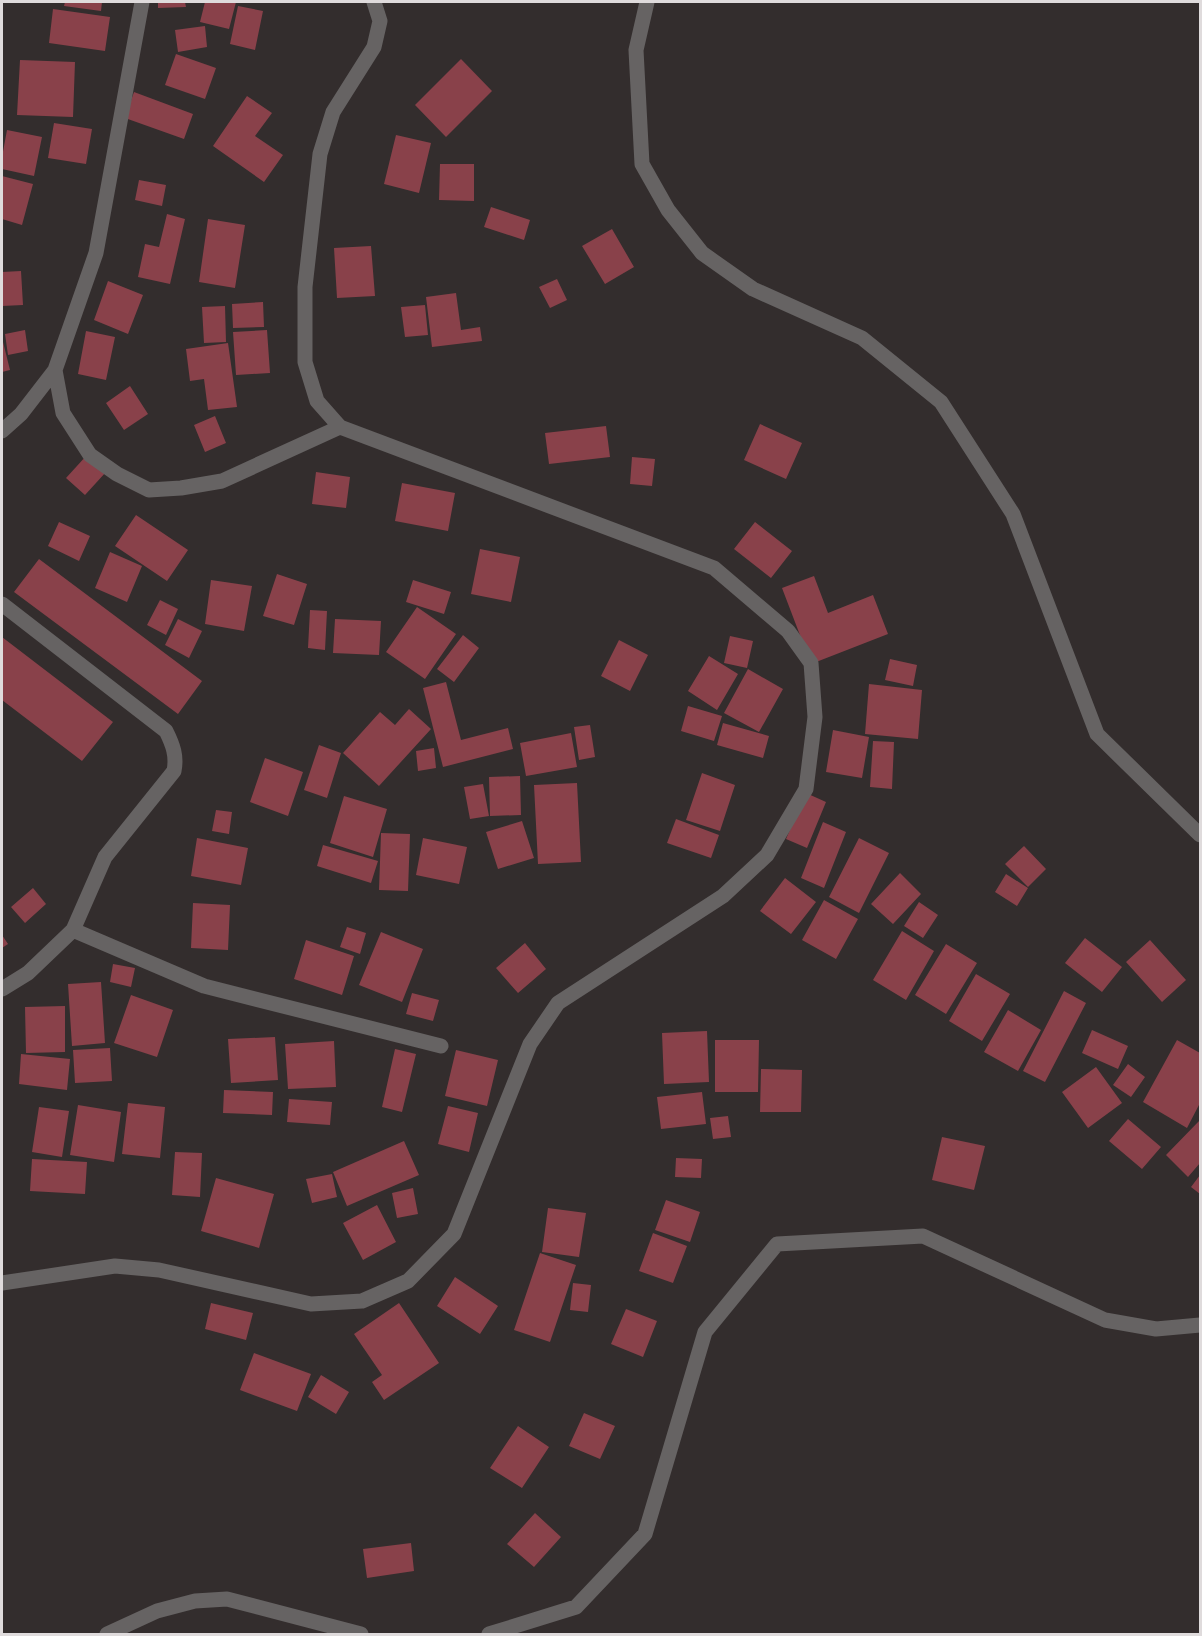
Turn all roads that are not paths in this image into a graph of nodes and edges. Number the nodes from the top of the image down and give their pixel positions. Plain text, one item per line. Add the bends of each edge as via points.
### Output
1 (142, 2) edge
2 (374, 2) edge
3 (647, 2) edge
4 (55, 370) junction
5 (340, 427) junction
6 (2, 431) edge
7 (2, 604) edge
8 (1200, 835) edge
9 (73, 930) junction
10 (2, 989) edge
11 (441, 1046) dead end
12 (2, 1283) edge
13 (1200, 1325) edge
14 (107, 1635) edge
15 (361, 1635) edge
16 (489, 1635) edge

1 - 4 street via 96,253
2 - 5 street via 380,21 375,47 333,112 320,154 305,287 305,362 317,401
3 - 8 street via 636,50 642,164 668,210 702,253 753,289 862,338 941,402 1013,514 1097,734
4 - 5 street via 63,413 90,455 149,490 222,481
4 - 6 street via 21,414
5 - 12 street via 714,568 788,631 811,663 814,717 806,789 767,855 723,896 558,1003 530,1044 454,1234 408,1281 362,1301 311,1304 159,1270 115,1266
7 - 9 street via 166,732 176,760 174,771 105,857
9 - 10 street via 28,973
9 - 11 street via 204,986
13 - 16 street via 1156,1329 1105,1320 923,1236 777,1244 705,1332 645,1534 576,1607
14 - 15 street via 157,1611 195,1601 227,1599

